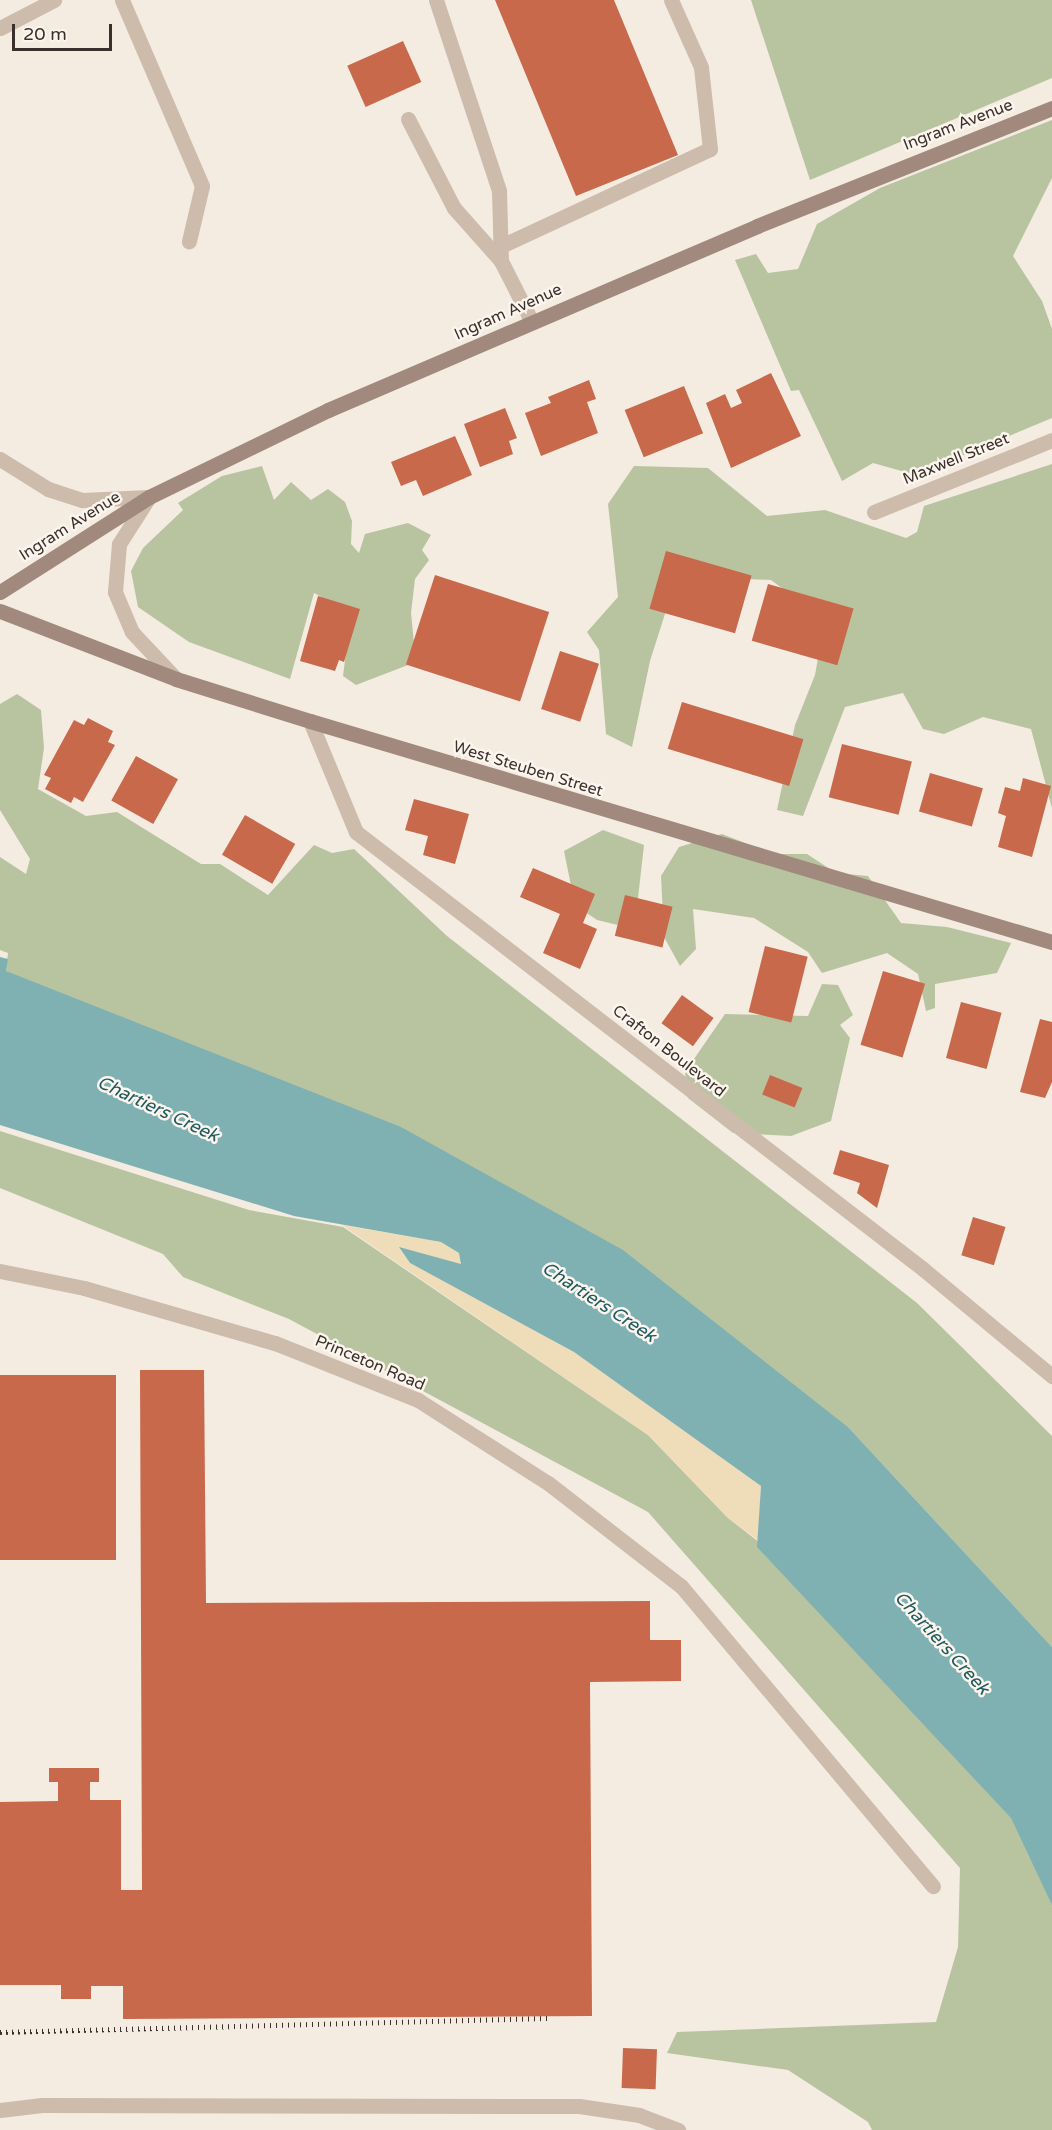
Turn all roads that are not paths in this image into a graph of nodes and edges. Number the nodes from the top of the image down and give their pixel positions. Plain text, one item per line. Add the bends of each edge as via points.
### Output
1 (54, 0) edge
2 (123, 0) edge
3 (436, 0) edge
4 (671, 0) edge
5 (0, 28) edge
6 (1052, 108) edge
7 (408, 119) dead end
8 (189, 241) dead end
9 (501, 254) junction
10 (532, 322) junction
11 (1052, 440) edge
12 (0, 459) edge
13 (149, 497) junction
14 (874, 512) dead end
15 (0, 592) edge
16 (0, 611) edge
17 (176, 679) junction
18 (310, 721) junction
19 (1052, 942) edge
20 (0, 1270) edge
21 (1052, 1376) edge
22 (933, 1886) dead end
23 (0, 2110) edge
24 (678, 2130) edge

1 - 5 street
2 - 8 street via 202,186
3 - 9 street via 499,191
4 - 9 street via 701,67 710,149
6 - 10 street, Ingram Avenue
7 - 9 street via 454,208
9 - 10 street
10 - 13 street, Ingram Avenue via 328,410
11 - 14 street, Maxwell Street
12 - 13 street via 48,489 82,500
13 - 15 street, Ingram Avenue
13 - 17 street via 119,544 115,592 132,632
16 - 17 street, West Steuben Street
17 - 18 street, West Steuben Street
18 - 19 street, West Steuben Street
18 - 21 street, Crafton Boulevard via 356,832 923,1269
20 - 22 street, Princeton Road via 84,1288 275,1343 418,1401 548,1483 681,1586
23 - 24 street via 42,2105 579,2106 639,2115

